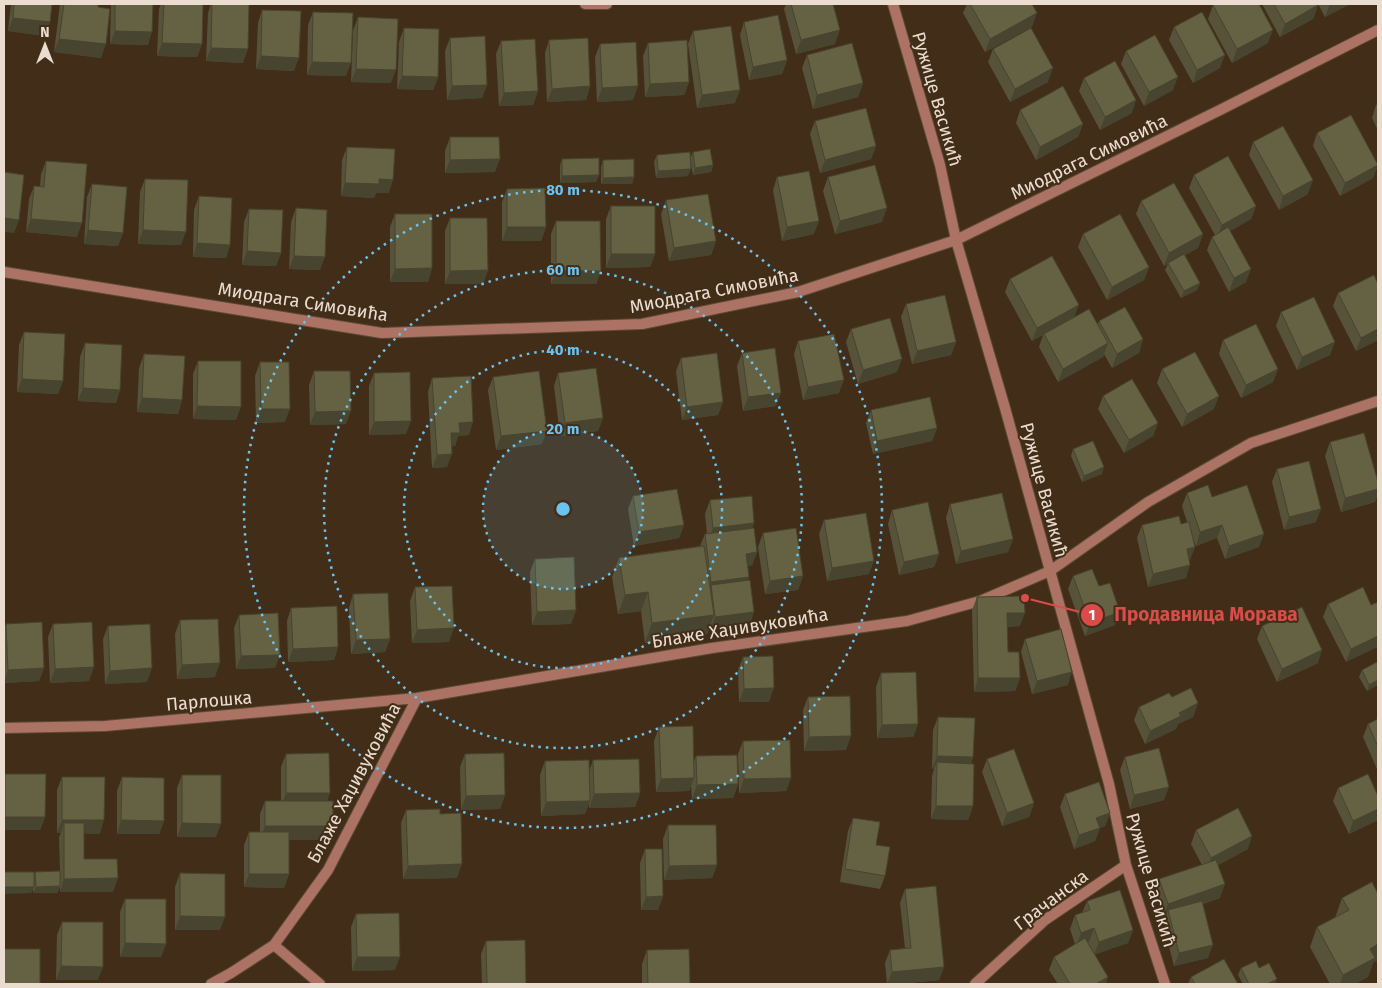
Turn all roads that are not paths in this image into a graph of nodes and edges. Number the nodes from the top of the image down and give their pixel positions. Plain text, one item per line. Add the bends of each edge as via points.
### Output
1 (585, 4) edge
2 (607, 4) edge
3 (893, 4) edge
4 (1378, 30) edge
5 (956, 240) junction
6 (4, 272) edge
7 (1378, 401) edge
8 (1050, 571) junction
9 (417, 698) junction
10 (4, 728) edge
11 (1126, 864) junction
12 (274, 945) junction
13 (211, 984) edge
14 (320, 984) edge
15 (975, 984) edge
16 (1165, 984) edge

1 - 2 street
3 - 5 street, Ружице Васикић via 940,165
4 - 5 street, Миодрага Симовића
5 - 6 street, Миодрага Симовића via 798,292 642,324 391,333
5 - 8 street, Ружице Васикић
7 - 8 street, Блаже Хаџивуковића via 1251,443 1148,502
8 - 9 street, Блаже Хаџивуковића via 980,601 907,620 712,648
8 - 11 street, Ружице Васикић via 1108,784
9 - 10 street, Парлошка via 105,726
9 - 12 street, Блаже Хаџивуковића via 328,870
11 - 15 street, Грачанска via 1045,920
11 - 16 street, Ружице Васикић
12 - 13 street, Блаже Хаџивуковића
12 - 14 street

